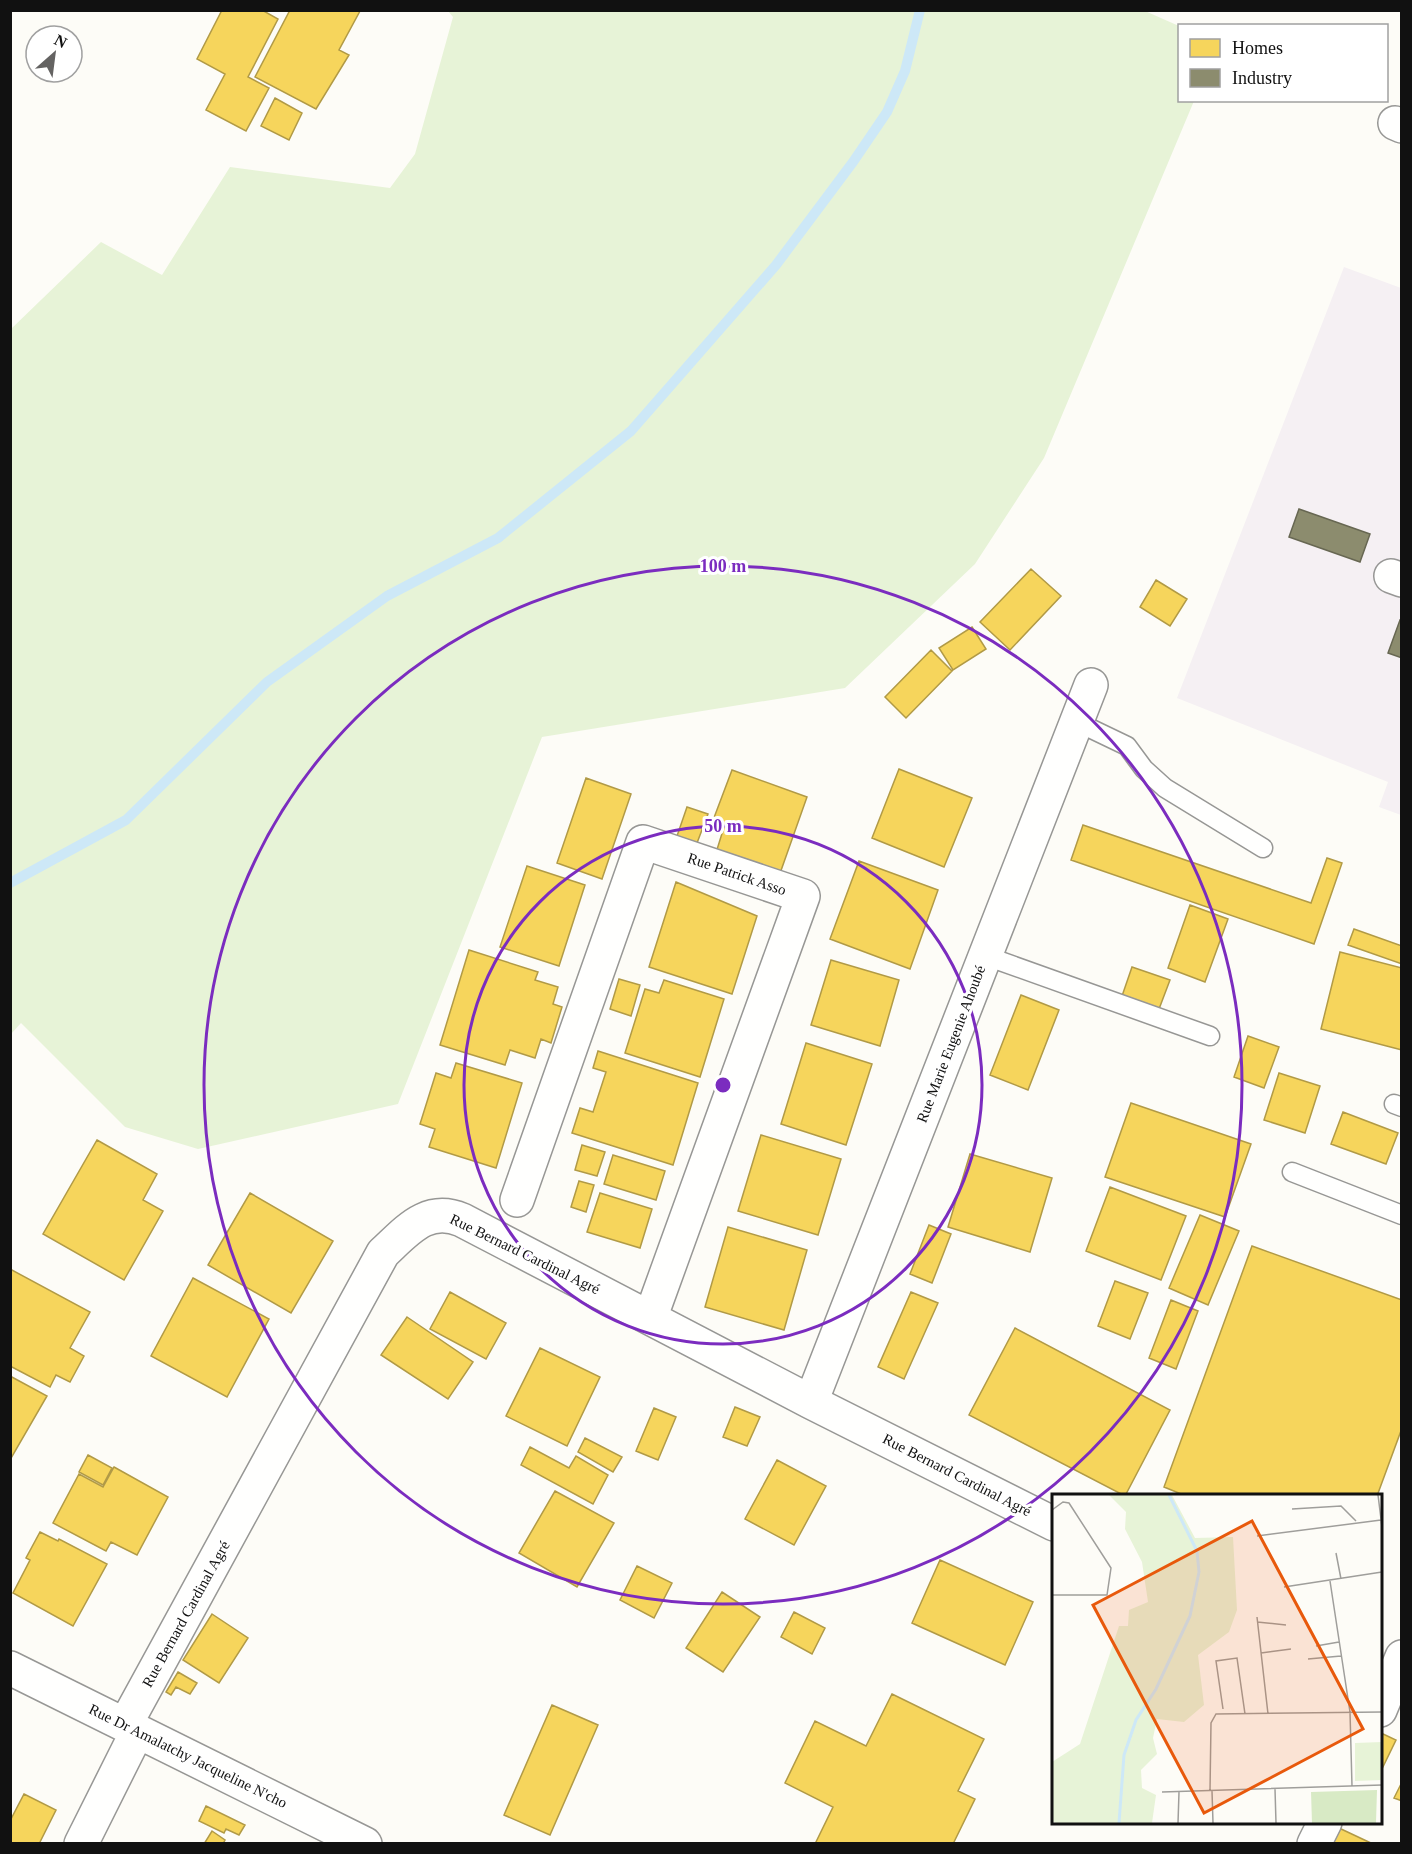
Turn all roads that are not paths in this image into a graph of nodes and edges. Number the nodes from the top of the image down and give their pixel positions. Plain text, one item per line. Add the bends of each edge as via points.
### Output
1 (1091, 685) dead end
2 (1077, 723) junction
3 (1263, 848) dead end
4 (986, 956) junction
5 (1210, 1036) dead end
6 (1292, 1172) dead end
7 (517, 1200) dead end
8 (1401, 1215) edge
9 (651, 1316) junction
10 (811, 1402) junction
11 (1052, 1523) edge
12 (1401, 1657) edge
13 (10, 1668) edge
14 (1388, 1698) edge
15 (131, 1728) junction
16 (1324, 1824) edge
17 (81, 1844) edge
18 (365, 1844) edge
19 (1314, 1844) edge

1 - 2 street, Rue Marie Eugenie Ahoubé
2 - 3 lane via 1127,746 1144,770 1165,789
2 - 4 street, Rue Marie Eugenie Ahoubé
4 - 5 lane
4 - 10 street, Rue Marie Eugenie Ahoubé
6 - 8 lane
7 - 9 street, Rue Patrick Asso via 643,842 802,896
9 - 10 street, Rue Bernard Cardinal Agré
9 - 15 street, Rue Bernard Cardinal Agré via 448,1214 430,1215 410,1229 383,1253
10 - 11 street, Rue Bernard Cardinal Agré
12 - 14 street
13 - 15 street, Rue Dr Amalatchy Jacqueline N'cho
15 - 17 street, Rue Bernard Cardinal Agré
15 - 18 street, Rue Dr Amalatchy Jacqueline N'cho
16 - 19 street

